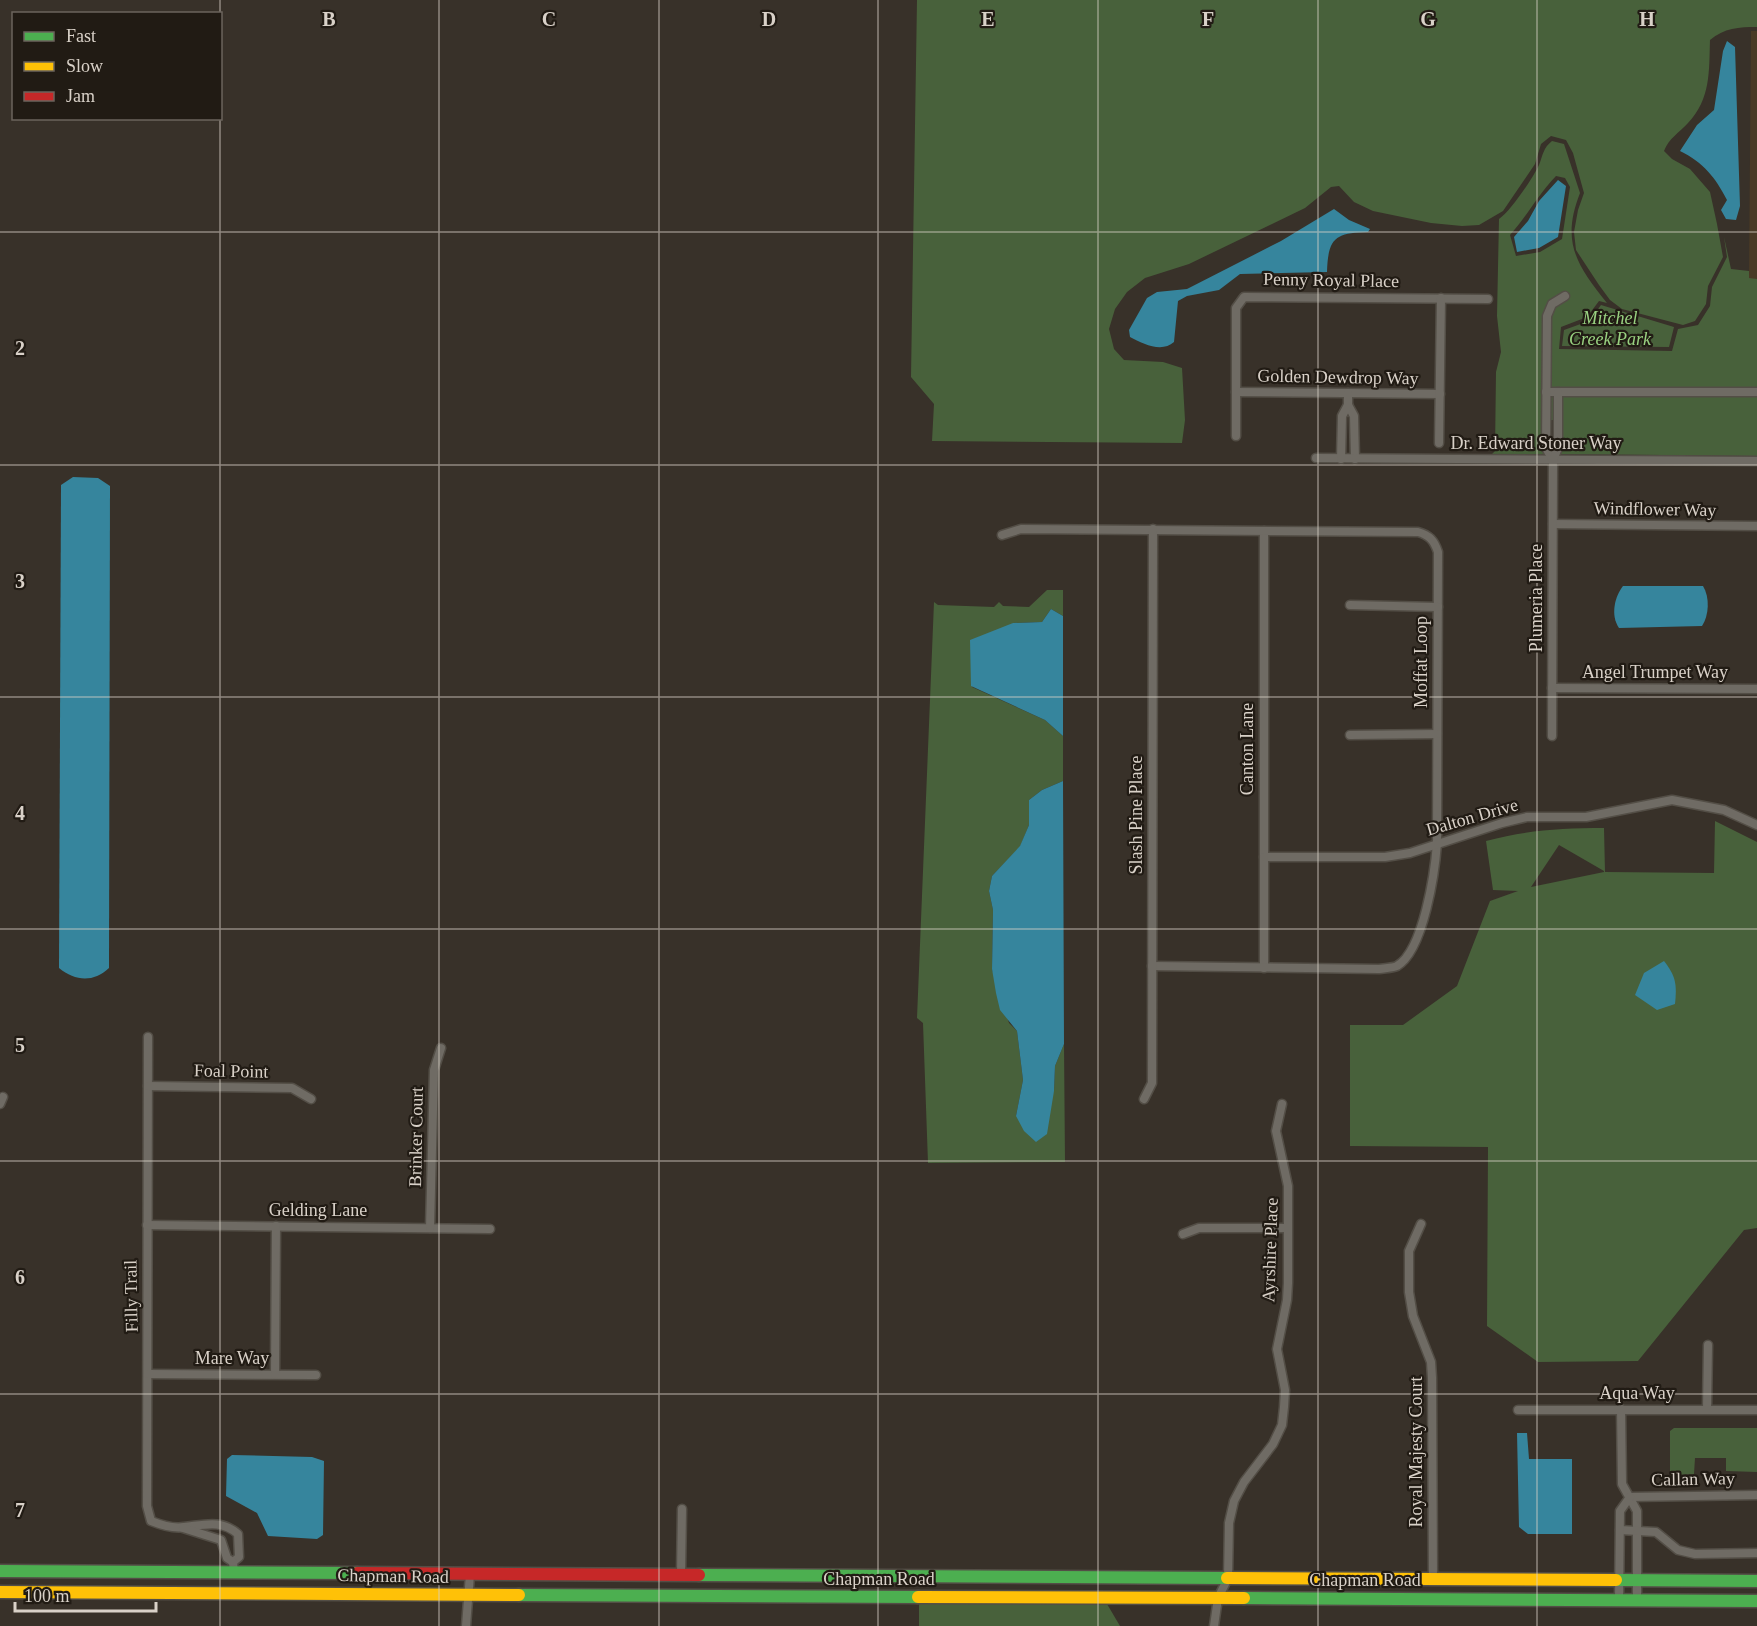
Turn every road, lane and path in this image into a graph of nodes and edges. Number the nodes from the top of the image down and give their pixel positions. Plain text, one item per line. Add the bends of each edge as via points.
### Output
1 (1565, 296) dead end
2 (1441, 298) junction
3 (1488, 299) dead end
4 (1236, 392) junction
5 (1546, 392) junction
6 (1558, 392) junction
7 (1757, 392) edge
8 (1348, 393) junction
9 (1440, 394) junction
10 (1348, 405) junction
11 (1342, 421) junction
12 (1354, 421) junction
13 (1546, 426) junction
14 (1558, 426) junction
15 (1341, 434) junction
16 (1354, 434) junction
17 (1236, 436) dead end
18 (1439, 443) dead end
19 (1316, 458) dead end
20 (1341, 459) junction
21 (1355, 459) junction
22 (1553, 460) junction
23 (1757, 461) edge
24 (1553, 524) junction
25 (1757, 526) edge
26 (1153, 529) junction
27 (1264, 531) junction
28 (1002, 535) dead end
29 (1350, 606) dead end
30 (1438, 607) junction
31 (1552, 688) junction
32 (1757, 689) edge
33 (1437, 734) junction
34 (1350, 735) dead end
35 (1552, 736) dead end
36 (1757, 825) edge
37 (1437, 843) junction
38 (1264, 857) junction
39 (1152, 966) junction
40 (1264, 968) junction
41 (148, 1037) dead end
42 (441, 1048) dead end
43 (148, 1086) junction
44 (311, 1099) dead end
45 (1144, 1099) dead end
46 (1282, 1104) dead end
47 (1421, 1224) dead end
48 (147, 1225) junction
49 (276, 1226) junction
50 (430, 1228) junction
51 (1287, 1228) junction
52 (490, 1229) dead end
53 (1183, 1234) dead end
54 (1708, 1345) dead end
55 (148, 1374) junction
56 (274, 1374) junction
57 (316, 1375) dead end
58 (1621, 1409) junction
59 (1707, 1409) junction
60 (1518, 1410) dead end
61 (1757, 1410) edge
62 (1757, 1495) edge
63 (1630, 1497) junction
64 (682, 1509) dead end
65 (183, 1528) junction
66 (1620, 1530) junction
67 (1636, 1530) junction
68 (238, 1534) junction
69 (221, 1540) junction
70 (1757, 1553) edge
71 (234, 1567) junction
72 (0, 1571) edge
73 (470, 1574) junction
74 (681, 1575) junction
75 (841, 1576) junction
76 (1228, 1578) junction
77 (1432, 1579) junction
78 (1619, 1581) junction
79 (1637, 1581) junction
80 (1757, 1581) edge
81 (0, 1592) edge
82 (470, 1596) junction
83 (841, 1597) junction
84 (1218, 1598) junction
85 (1619, 1600) junction
86 (1637, 1600) junction
87 (1757, 1601) edge
88 (466, 1626) edge
89 (1214, 1626) edge

1 - 5 street via 1552,304 1547,316
2 - 3 street, Penny Royal Place
2 - 4 street, Penny Royal Place via 1244,297 1236,308
2 - 9 street
4 - 8 street, Golden Dewdrop Way
4 - 17 street, Penny Royal Place
5 - 6 street
5 - 13 street
6 - 7 street
6 - 14 street
8 - 9 street, Golden Dewdrop Way
8 - 10 street
9 - 18 street
10 - 11 street
10 - 12 street
11 - 12 street
11 - 15 street
12 - 16 street
13 - 14 street
13 - 22 street via 1546,448
14 - 22 street via 1558,448
15 - 16 street
15 - 20 street
16 - 21 street
19 - 20 street, Dr. Edward Stoner Way
20 - 21 street, Dr. Edward Stoner Way
21 - 22 street, Dr. Edward Stoner Way
22 - 23 street, Dr. Edward Stoner Way
22 - 24 street, Plumeria Place
24 - 25 street, Windflower Way
24 - 31 street, Plumeria Place
26 - 27 street, Moffat Loop
26 - 28 street, Moffat Loop via 1021,529
26 - 39 street, Slash Pine Place
27 - 30 street, Moffat Loop via 1428,535 1438,552
27 - 38 street, Canton Lane
29 - 30 street
30 - 33 street, Moffat Loop
31 - 32 street, Angel Trumpet Way
31 - 35 street, Plumeria Place
33 - 34 street
33 - 37 street, Moffat Loop
36 - 37 street, Dalton Drive via 1724,810 1672,800 1586,817 1527,817
37 - 38 street, Dalton Drive via 1385,857
37 - 40 street, Moffat Loop via 1427,909 1417,936 1397,966
38 - 40 street, Canton Lane
39 - 40 street, Moffat Loop
39 - 45 street, Slash Pine Place via 1152,1083
41 - 43 street, Filly Trail
42 - 50 street, Brinker Court via 434,1070
43 - 44 street, Foal Point via 292,1088
43 - 48 street, Filly Trail
46 - 51 street, Ayrshire Place via 1276,1131 1288,1186
47 - 77 street, Royal Majesty Court via 1408,1251 1408,1292 1431,1362
48 - 49 street, Gelding Lane
48 - 55 street, Filly Trail
49 - 50 street, Gelding Lane
49 - 56 street
50 - 52 street, Gelding Lane
51 - 53 street via 1200,1228
51 - 76 street, Ayrshire Place via 1287,1300 1277,1349 1285,1390 1282,1425 1234,1501 1229,1523
54 - 59 street
55 - 56 street, Mare Way
55 - 65 street, Filly Trail via 147,1506 151,1521
56 - 57 street, Mare Way
58 - 59 street, Aqua Way
58 - 60 street, Aqua Way
58 - 63 street via 1622,1484
59 - 61 street, Aqua Way
62 - 63 street, Callan Way
63 - 66 street via 1620,1511
63 - 67 street via 1637,1511
64 - 74 street
65 - 68 street via 222,1524
65 - 69 street
66 - 67 street
66 - 78 street
67 - 70 street via 1656,1532 1678,1550 1695,1554
67 - 79 street
68 - 69 street
68 - 71 street via 239,1557
69 - 71 street
71 - 72 street, Chapman Road
71 - 73 street, Chapman Road
73 - 74 street, Chapman Road
73 - 82 street
74 - 75 street, Chapman Road
75 - 76 street, Chapman Road
75 - 83 street
76 - 77 street, Chapman Road
76 - 84 street, Ayrshire Place
77 - 78 street, Chapman Road
78 - 79 street, Chapman Road
78 - 85 street
79 - 80 street, Chapman Road
79 - 86 street
81 - 82 street, Chapman Road
82 - 83 street, Chapman Road
82 - 88 street
83 - 84 street, Chapman Road
84 - 85 street, Chapman Road
84 - 89 street, Ayrshire Place
85 - 86 street, Chapman Road
86 - 87 street, Chapman Road

